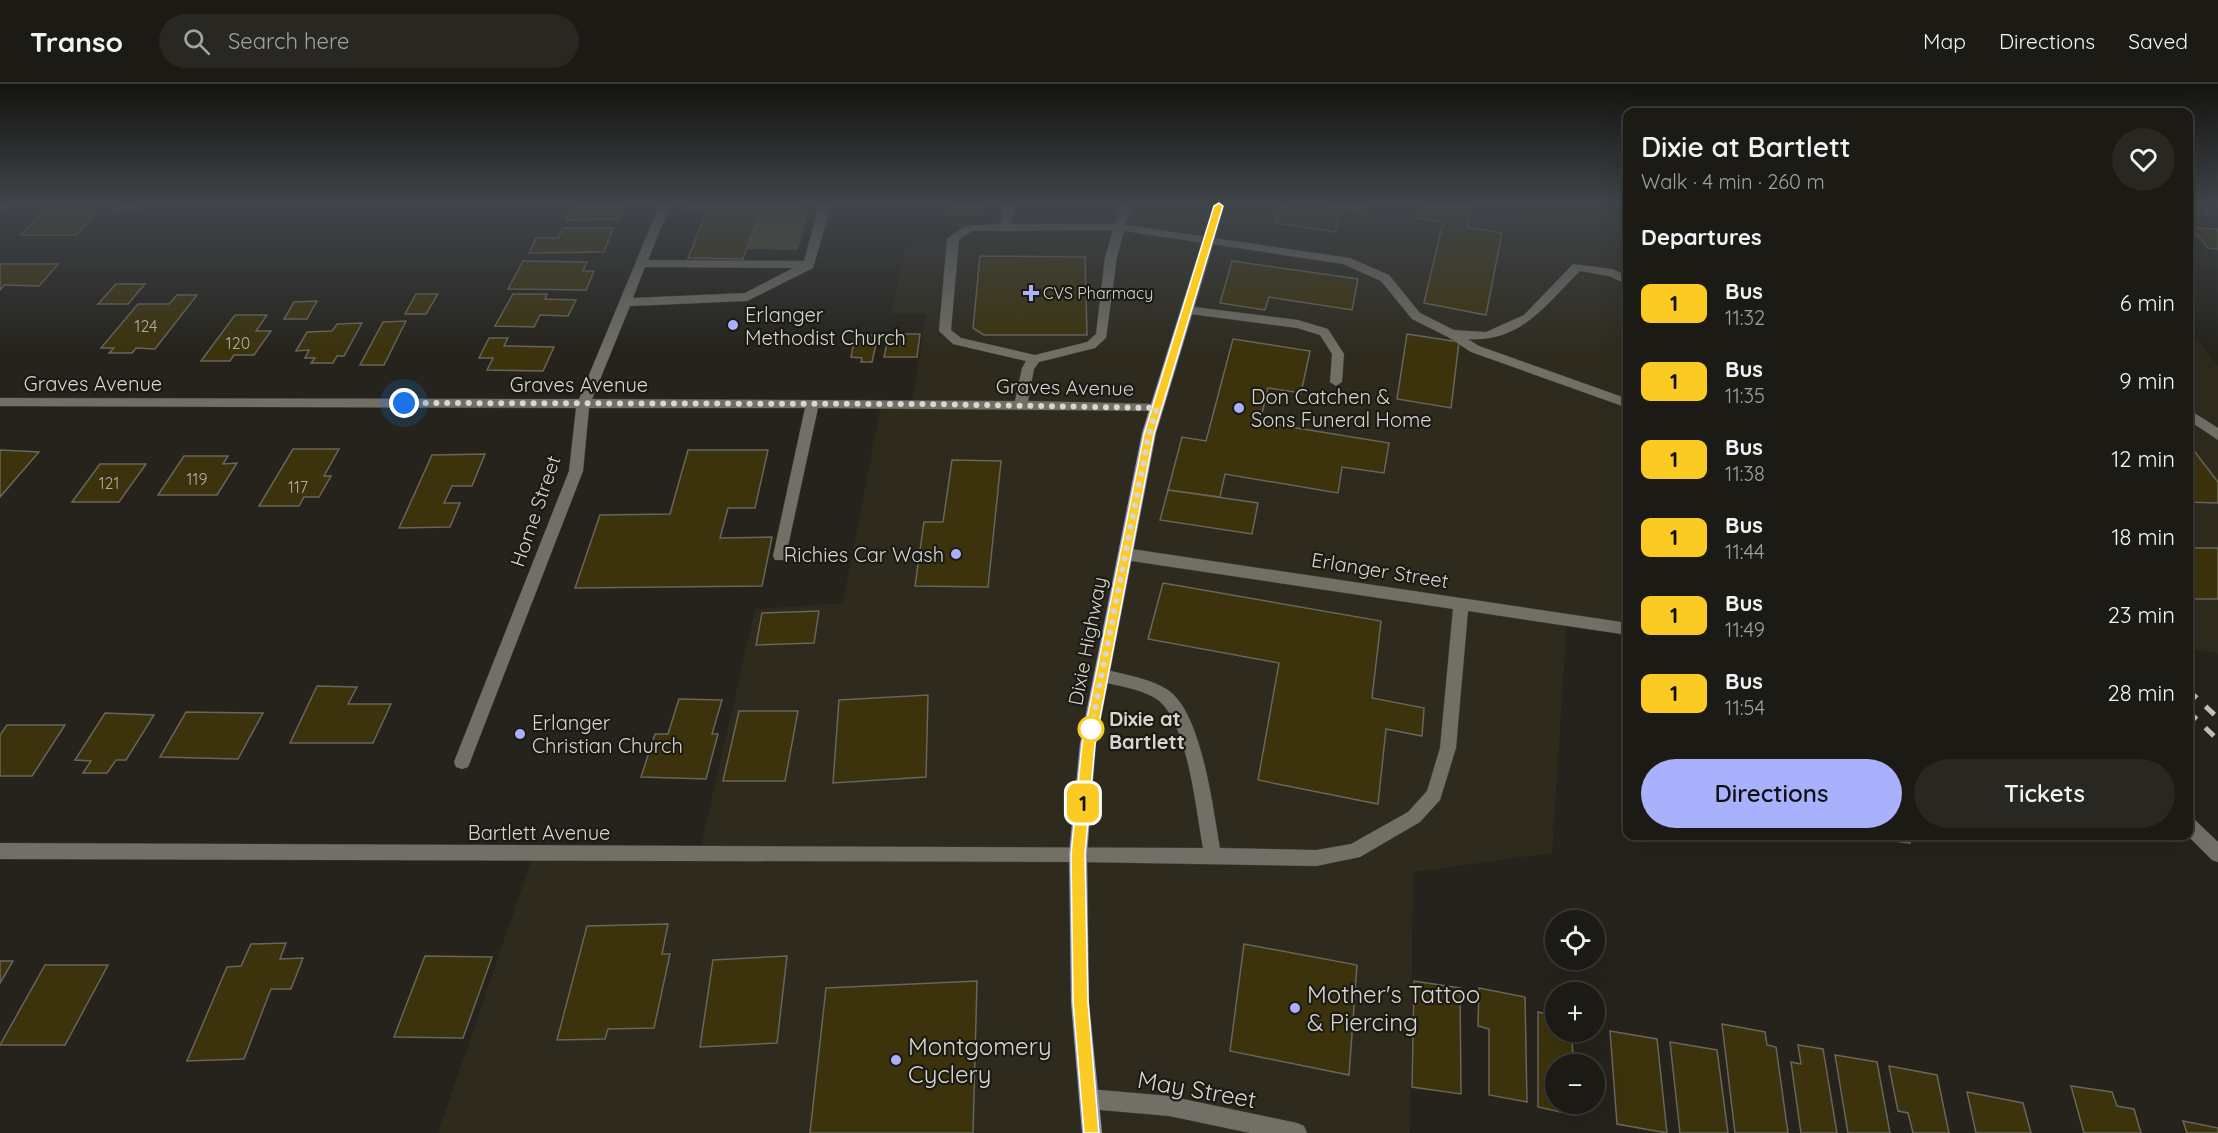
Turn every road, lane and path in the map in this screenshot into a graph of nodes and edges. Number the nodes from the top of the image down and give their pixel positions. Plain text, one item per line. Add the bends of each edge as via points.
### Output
1 (644, 255) edge
2 (811, 255) edge
3 (952, 255) edge
4 (1112, 255) edge
5 (1204, 255) edge
6 (1306, 255) edge
7 (641, 262) junction
8 (808, 265) junction
9 (1623, 278) edge
10 (625, 302) junction
11 (1187, 310) junction
12 (1452, 334) junction
13 (1035, 359) junction
14 (1336, 382) dead end
15 (0, 402) edge
16 (1623, 402) edge
17 (584, 404) junction
18 (812, 404) junction
19 (1021, 405) junction
20 (1157, 408) junction
21 (2193, 417) edge
22 (2218, 435) edge
23 (1125, 554) junction
24 (780, 556) dead end
25 (1461, 603) junction
26 (1623, 628) edge
27 (1102, 675) junction
28 (462, 762) dead end
29 (2193, 829) edge
30 (0, 851) edge
31 (1078, 854) junction
32 (2218, 854) edge
33 (1213, 856) junction
34 (1089, 1099) junction
35 (1092, 1133) edge
36 (1297, 1133) edge

1 - 7 street, Home Street
2 - 8 street
3 - 13 street via 945,331 957,341
4 - 13 street via 1102,335 1091,345
5 - 11 main road, Dixie Highway
6 - 12 street via 1346,261 1385,278 1416,316
7 - 8 street
7 - 10 street, Home Street
8 - 10 street via 747,297
9 - 12 street via 1577,267 1528,318 1487,336
10 - 17 street, Home Street
11 - 14 street via 1298,324 1324,332 1338,354
11 - 20 main road, Dixie Highway
12 - 16 street via 1475,349
13 - 19 street via 1028,368
15 - 17 street, Graves Avenue
17 - 18 street, Graves Avenue
17 - 28 street, Home Street via 576,471
18 - 19 street, Graves Avenue
18 - 24 street
19 - 20 street, Graves Avenue
20 - 23 main road, Dixie Highway
21 - 22 street
23 - 25 street, Erlanger Street
23 - 27 main road, Dixie Highway
25 - 26 street, Erlanger Street
25 - 33 street, Bartlett Avenue via 1448,748 1434,795 1414,817 1354,851 1316,858
27 - 31 main road, Dixie Highway via 1088,744
27 - 33 street via 1162,694 1174,704 1183,719 1194,760
29 - 32 street
30 - 31 street, Bartlett Avenue
31 - 33 street, Bartlett Avenue
31 - 34 main road, Dixie Highway via 1080,1002
34 - 35 main road, Dixie Highway
34 - 36 street, May Street via 1169,1106

